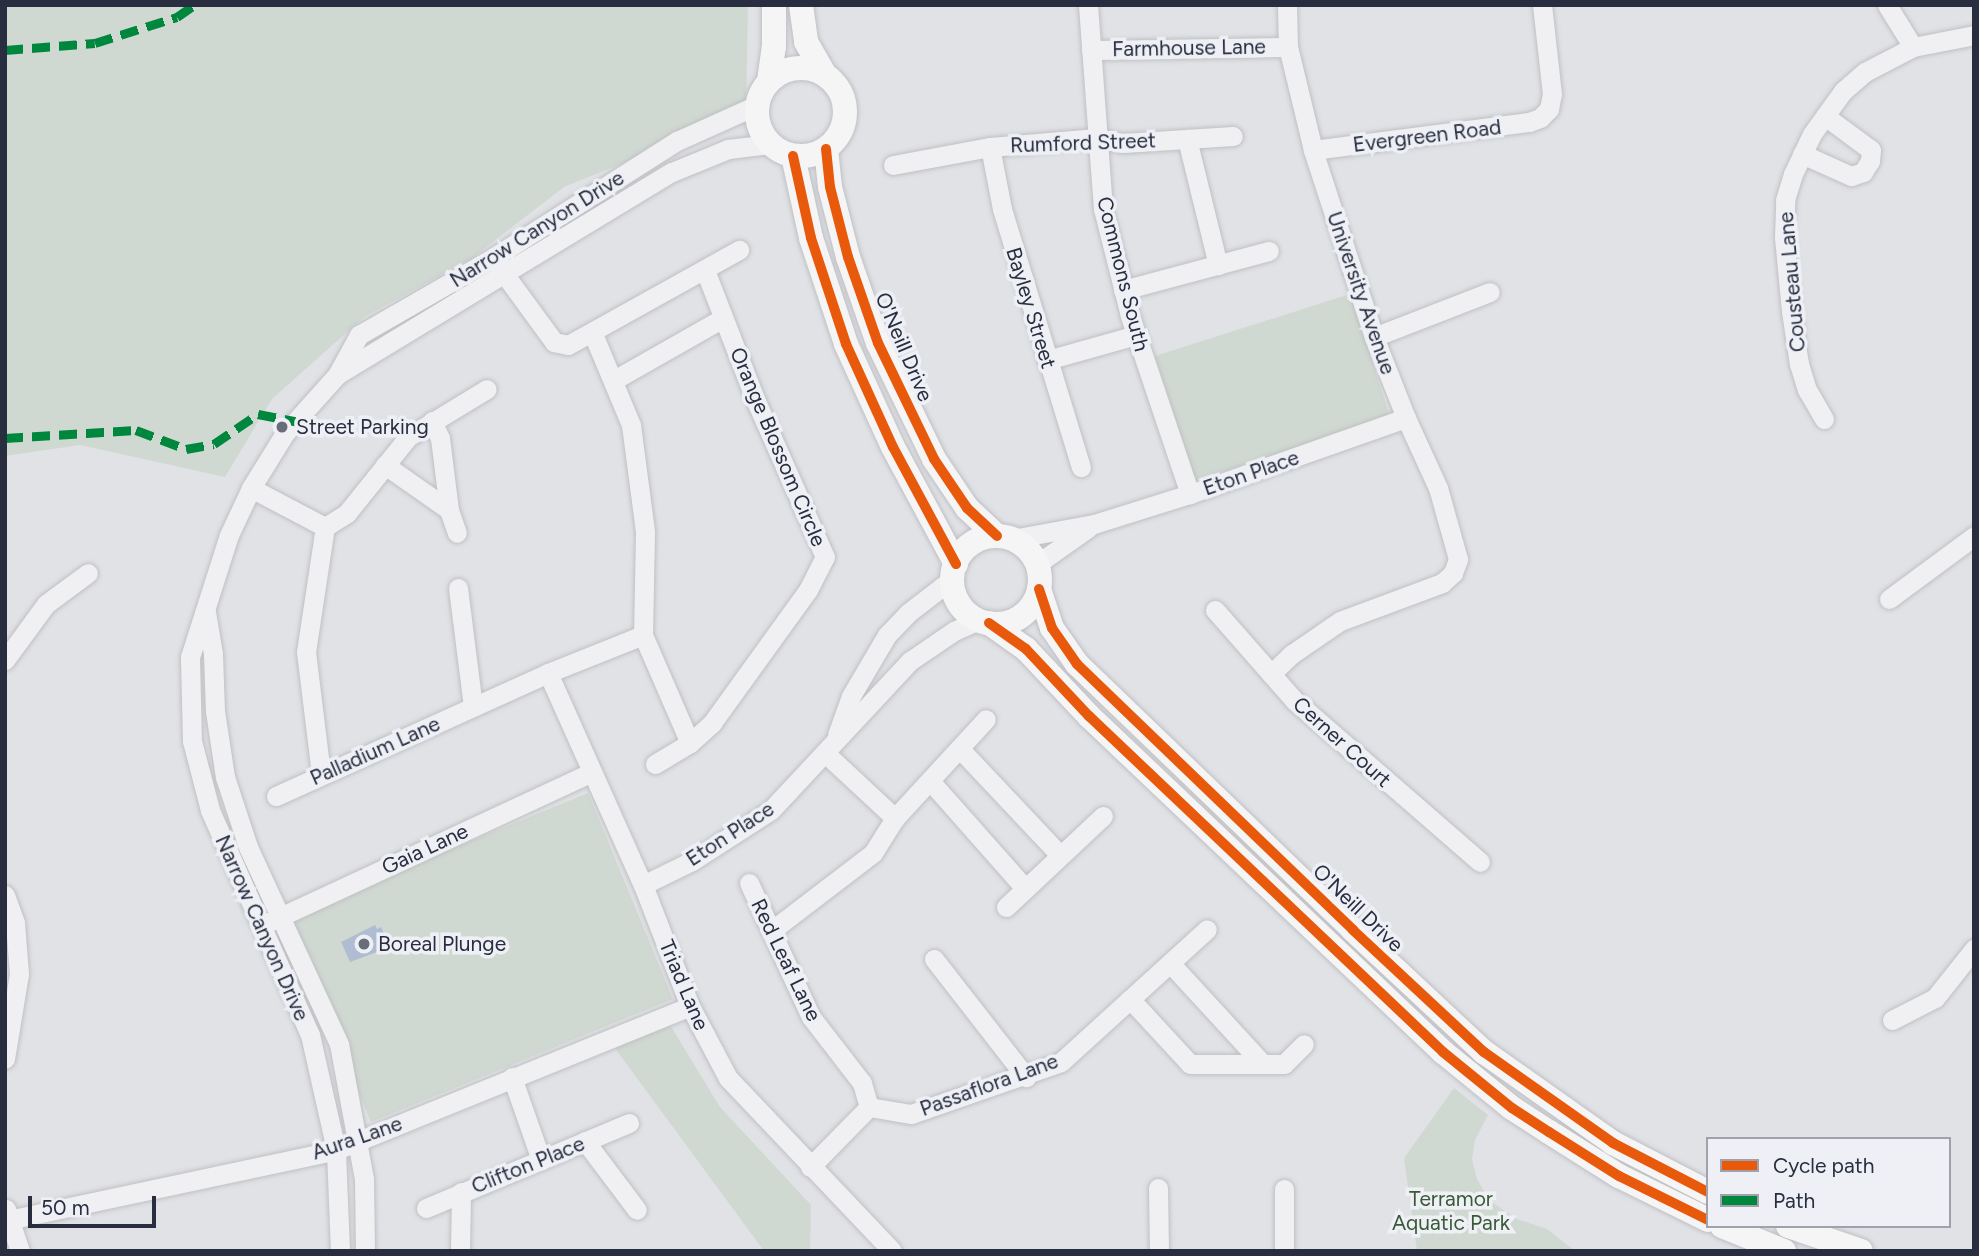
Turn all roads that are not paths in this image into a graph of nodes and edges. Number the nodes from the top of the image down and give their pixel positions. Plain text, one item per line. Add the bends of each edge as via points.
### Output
1 (774, 5) edge
2 (801, 5) edge
3 (1088, 5) edge
4 (1287, 5) edge
5 (1542, 5) edge
6 (1888, 5) edge
7 (1974, 35) edge
8 (1288, 47) junction
9 (1913, 47) junction
10 (1091, 50) junction
11 (822, 72) junction
12 (769, 81) junction
13 (757, 105) junction
14 (1825, 116) junction
15 (1233, 136) dead end
16 (1097, 138) junction
17 (1186, 139) junction
18 (770, 144) junction
19 (990, 146) junction
20 (826, 149) junction
21 (1313, 150) junction
22 (1802, 154) junction
23 (793, 156) junction
24 (893, 164) dead end
25 (739, 250) dead end
26 (1269, 251) dead end
27 (1218, 265) junction
28 (499, 266) junction
29 (705, 270) junction
30 (1123, 290) junction
31 (1490, 292) dead end
32 (723, 318) junction
33 (593, 334) junction
34 (1136, 335) junction
35 (1374, 337) junction
36 (1046, 360) junction
37 (614, 380) junction
38 (487, 389) dead end
39 (1406, 418) junction
40 (1824, 419) dead end
41 (432, 421) junction
42 (385, 465) junction
43 (1081, 467) dead end
44 (251, 488) junction
45 (1190, 494) junction
46 (450, 510) junction
47 (1094, 523) junction
48 (325, 527) junction
49 (457, 533) dead end
50 (1974, 536) edge
51 (1004, 537) junction
52 (1037, 564) junction
53 (954, 571) junction
54 (88, 573) dead end
55 (458, 587) dead end
56 (1039, 589) junction
57 (1889, 599) dead end
58 (206, 608) junction
59 (1215, 610) dead end
60 (984, 622) junction
61 (643, 635) junction
62 (5, 660) edge
63 (548, 673) junction
64 (1271, 674) junction
65 (473, 706) junction
66 (986, 719) dead end
67 (690, 743) junction
68 (831, 746) junction
69 (960, 749) junction
70 (655, 764) dead end
71 (592, 772) junction
72 (321, 774) junction
73 (931, 782) junction
74 (276, 796) dead end
75 (1103, 816) dead end
76 (895, 818) junction
77 (1060, 855) junction
78 (1480, 862) dead end
79 (749, 883) dead end
80 (643, 885) junction
81 (1024, 887) junction
82 (5, 895) edge
83 (1006, 907) dead end
84 (279, 916) junction
85 (260, 926) junction
86 (1207, 929) dead end
87 (771, 931) junction
88 (1974, 949) edge
89 (934, 959) dead end
90 (1170, 963) junction
91 (1130, 999) junction
92 (690, 1006) junction
93 (1892, 1020) dead end
94 (1304, 1044) dead end
95 (5, 1059) edge
96 (1263, 1064) junction
97 (512, 1077) junction
98 (1026, 1077) junction
99 (869, 1107) junction
100 (629, 1123) dead end
101 (359, 1141) junction
102 (586, 1141) junction
103 (336, 1150) junction
104 (541, 1160) junction
105 (810, 1167) junction
106 (1158, 1188) dead end
107 (1284, 1189) dead end
108 (1706, 1191) edge
109 (461, 1192) junction
110 (426, 1208) dead end
111 (637, 1210) dead end
112 (7, 1214) edge
113 (1706, 1219) edge
114 (1727, 1228) edge
115 (1794, 1228) edge
116 (20, 1251) edge
117 (340, 1251) edge
118 (365, 1251) edge
119 (460, 1251) edge
120 (892, 1251) edge
121 (1159, 1251) edge
122 (1284, 1251) edge
123 (1784, 1251) edge
124 (1861, 1251) edge

1 - 12 main road
2 - 11 main road via 806,42
3 - 10 street, Commons South
4 - 8 street, University Avenue
5 - 21 street, Evergreen Road via 1552,94 1549,109 1540,118
6 - 9 street
7 - 9 street, Cousteau Lane
8 - 10 street, Farmhouse Lane
8 - 21 street, University Avenue
9 - 14 street, Cousteau Lane via 1865,72
10 - 16 street, Commons South
11 - 12 main road via 794,68
11 - 20 main road via 843,95 846,110 841,131
12 - 13 main road
13 - 18 main road via 757,120
13 - 28 street, Narrow Canyon Drive via 677,141
14 - 22 street, Cousteau Lane
14 - 22 street via 1871,150 1870,161 1863,172 1851,176
15 - 17 street, Rumford Street
16 - 17 street, Rumford Street via 1123,143
16 - 19 street, Rumford Street
16 - 30 street, Commons South via 1104,209
17 - 27 street
18 - 23 main road
18 - 28 street, Narrow Canyon Drive via 728,149 682,167
19 - 24 street, Rumford Street
19 - 36 street, Bayley Street via 1002,209
20 - 23 main road
20 - 51 main road, O'Neill Drive via 830,187 848,257 877,343 934,460 967,508
21 - 35 street, University Avenue
22 - 40 street, Cousteau Lane via 1785,200 1784,237 1799,365
23 - 53 main road via 811,238 846,344
25 - 29 street
26 - 27 street
27 - 30 street
28 - 33 street via 554,342 568,345
28 - 44 street, Narrow Canyon Drive via 337,375 285,433
29 - 32 street, Orange Blossom Circle
29 - 33 street
30 - 34 street, Commons South
31 - 35 street
32 - 37 street
32 - 67 street, Orange Blossom Circle via 825,557 747,679
33 - 37 street
34 - 36 street
34 - 45 street, Commons South
35 - 39 street, University Avenue
36 - 43 street, Bayley Street
37 - 61 street via 631,425 645,532
38 - 41 street
39 - 45 street, Eton Place
39 - 64 street, University Avenue via 1438,488 1456,544 1458,559 1453,573 1442,583 1340,621
41 - 42 street via 408,437
41 - 46 street via 440,438
42 - 46 street
42 - 48 street via 347,513
44 - 48 street
44 - 58 street, Narrow Canyon Drive via 229,535
45 - 47 street, Eton Place
46 - 49 street
47 - 51 street, Eton Place
47 - 52 street, Eton Place
48 - 72 street via 306,652
50 - 57 street
51 - 52 main road, O'Neill Drive via 1031,553
51 - 53 main road via 971,543
52 - 56 main road, O'Neill Drive
53 - 60 main road via 959,605
53 - 68 street, Eton Place via 887,635 851,696
54 - 62 street via 46,604
55 - 65 street
56 - 60 main road via 1024,614 1008,622
56 - 108 main road, O'Neill Drive via 1052,628 1077,664 1484,1052 1612,1143
58 - 84 street, Narrow Canyon Drive via 225,777 248,847
58 - 85 street, Narrow Canyon Drive via 191,657 192,741 210,810
59 - 64 street, Cerner Court
60 - 68 street, Eton Place via 954,631 910,661
60 - 113 main road via 1026,649 1089,716 1443,1052 1549,1132 1619,1176
61 - 63 street, Palladium Lane
61 - 67 street
63 - 65 street, Palladium Lane
63 - 71 street, Triad Lane
64 - 78 street, Cerner Court via 1295,701
65 - 72 street, Palladium Lane
66 - 69 street
67 - 70 street, Orange Blossom Circle
68 - 76 street
68 - 80 street, Eton Place via 771,810 692,861
69 - 73 street
69 - 77 street
71 - 80 street, Triad Lane
71 - 84 street, Gaia Lane
72 - 74 street, Palladium Lane
73 - 76 street
73 - 81 street
75 - 77 street
76 - 87 street via 873,853
77 - 81 street
79 - 87 street, Red Leaf Lane
80 - 92 street, Triad Lane
81 - 83 street
82 - 95 street via 15,923 19,974
84 - 85 street, Gaia Lane
84 - 101 street, Narrow Canyon Drive via 340,1044
85 - 103 street, Narrow Canyon Drive via 310,1035
86 - 90 street, Passaflora Lane
87 - 99 street, Red Leaf Lane via 811,1017 862,1083
88 - 93 street via 1936,998
89 - 98 street
90 - 91 street, Passaflora Lane
90 - 96 street
91 - 96 street via 1190,1064
91 - 98 street, Passaflora Lane via 1061,1062
92 - 97 street, Aura Lane
92 - 105 street, Triad Lane via 728,1078
94 - 96 street via 1284,1064
97 - 101 street, Aura Lane
97 - 104 street
98 - 99 street, Passaflora Lane via 911,1114
99 - 105 street
100 - 102 street, Clifton Place
101 - 103 street, Aura Lane
101 - 118 street, Narrow Canyon Drive
102 - 104 street, Clifton Place
102 - 111 street
103 - 112 street, Aura Lane
103 - 117 street, Narrow Canyon Drive
104 - 109 street, Clifton Place
105 - 120 street, Triad Lane
106 - 121 street
107 - 122 street
109 - 110 street, Clifton Place
109 - 119 street
112 - 116 street
114 - 123 main road
115 - 124 main road

